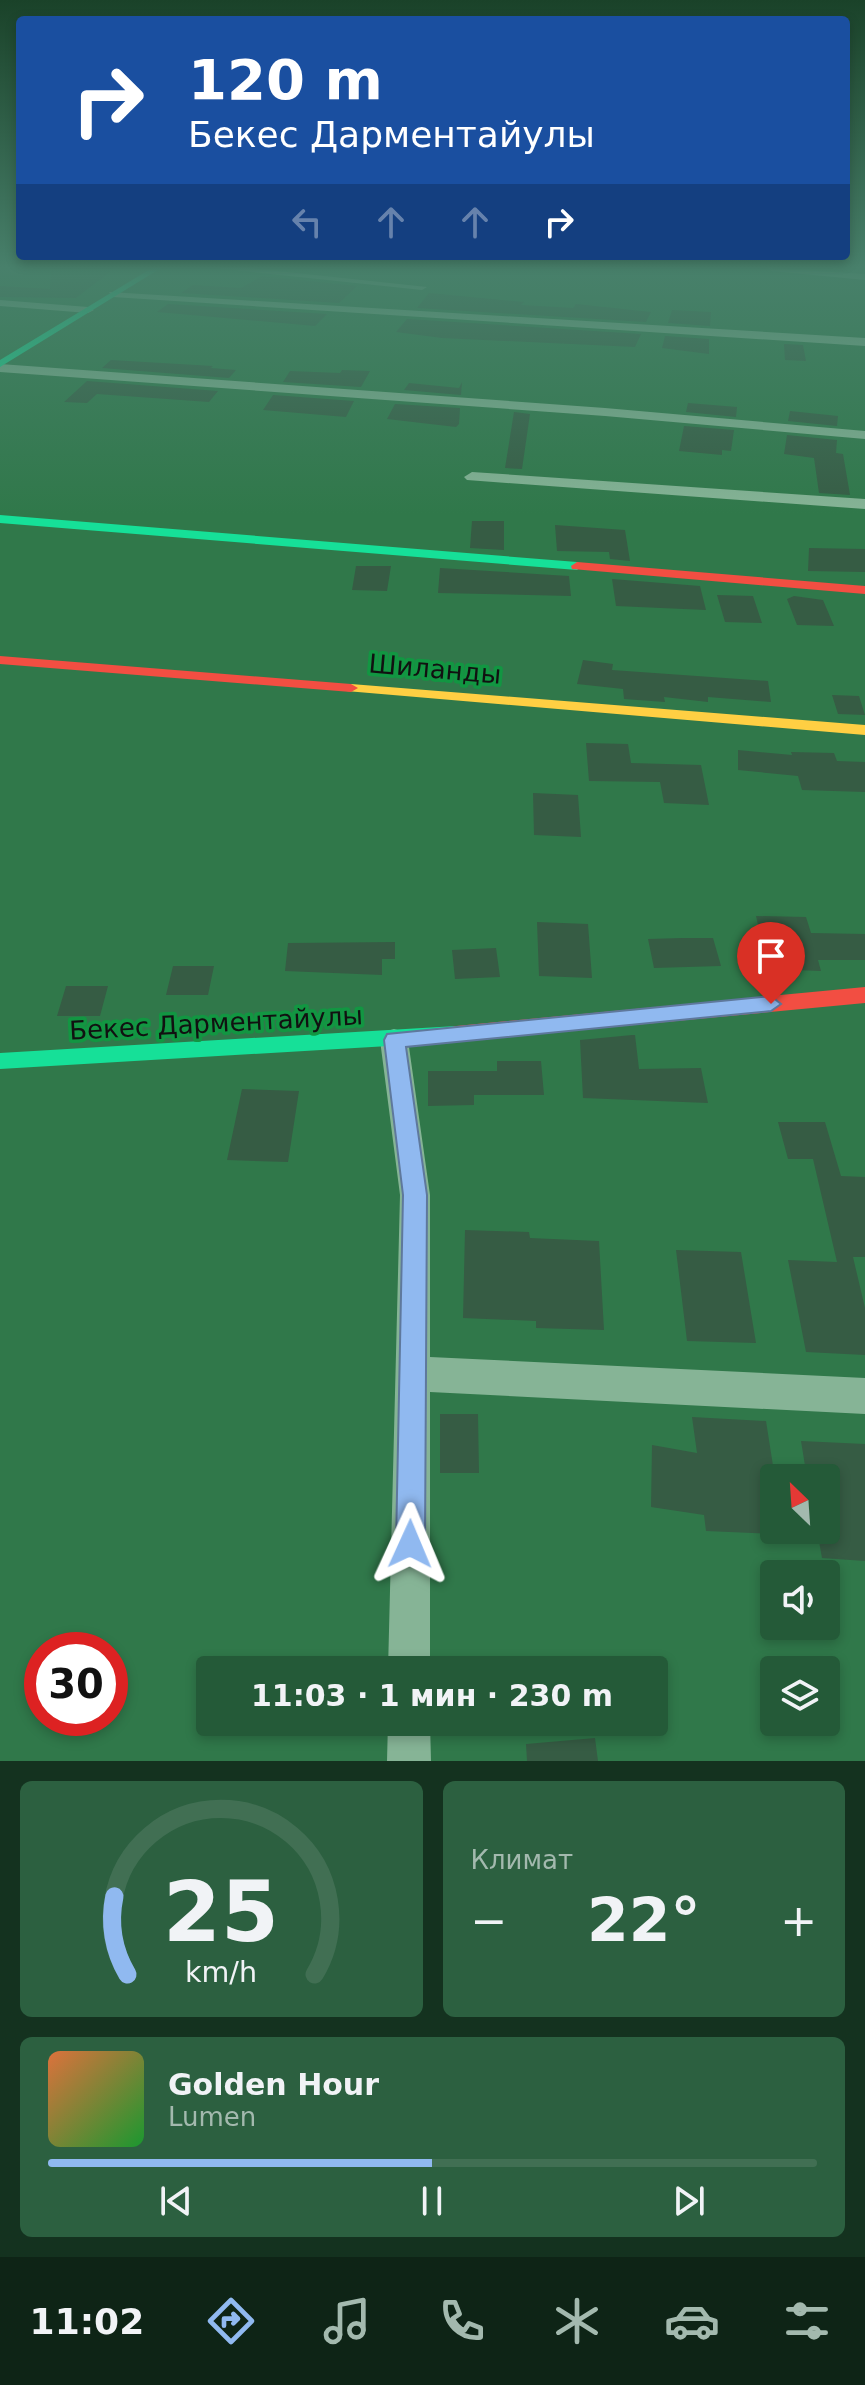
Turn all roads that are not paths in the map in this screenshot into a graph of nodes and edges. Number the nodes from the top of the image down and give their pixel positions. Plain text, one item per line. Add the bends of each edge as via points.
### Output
1 (25, 350) edge
2 (0, 366) edge
3 (865, 435) edge
4 (472, 477) dead end
5 (865, 504) edge
6 (0, 519) edge
7 (865, 590) edge
8 (0, 660) edge
9 (865, 730) edge
10 (865, 995) edge
11 (394, 1040) junction
12 (0, 1061) edge
13 (414, 1374) junction
14 (865, 1396) edge
15 (409, 1656) edge
16 (409, 1736) edge
17 (409, 1761) edge

1 - 2 street
2 - 3 street
4 - 5 street
6 - 7 street
8 - 9 street, Шиланды
10 - 11 street, Бекес Дарментайулы
11 - 12 street, Бекес Дарментайулы
11 - 13 street via 415,1195
13 - 14 street
13 - 15 street
16 - 17 street

